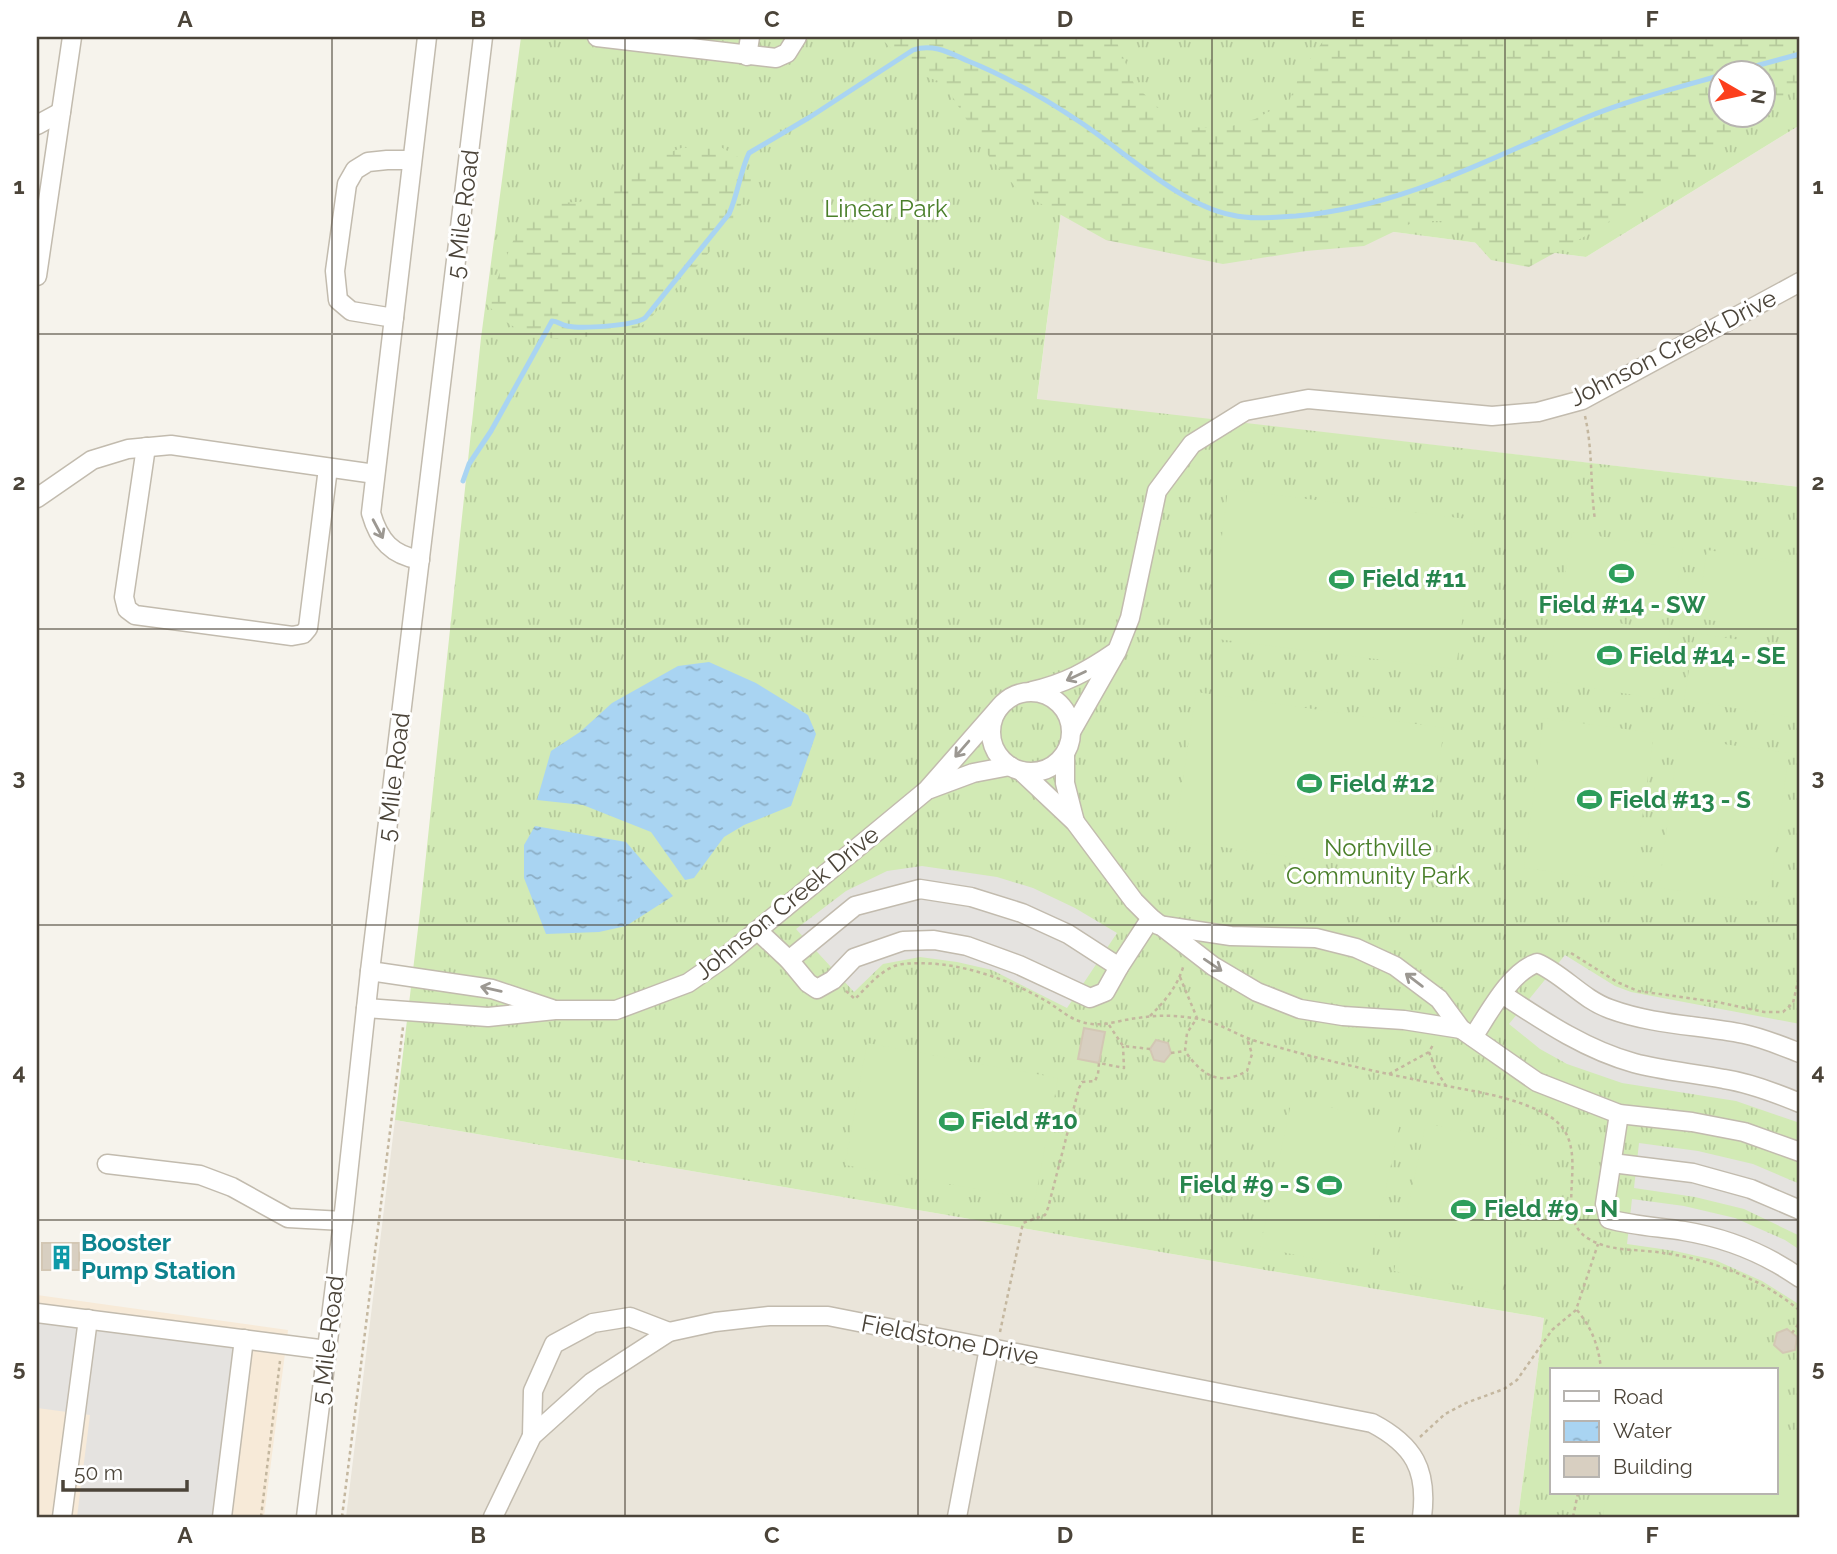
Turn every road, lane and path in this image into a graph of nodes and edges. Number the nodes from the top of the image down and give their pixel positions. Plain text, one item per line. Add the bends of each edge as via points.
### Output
1 (72, 37) edge
2 (427, 37) edge
3 (483, 37) edge
4 (597, 37) edge
5 (750, 37) edge
6 (797, 37) edge
7 (747, 56) junction
8 (61, 111) junction
9 (37, 125) edge
10 (412, 160) junction
11 (39, 236) edge
12 (37, 276) edge
13 (1800, 282) edge
14 (394, 318) junction
15 (1579, 400) junction
16 (146, 447) junction
17 (328, 468) junction
18 (376, 474) junction
19 (37, 498) edge
20 (1595, 520) dead end
21 (420, 560) junction
22 (1117, 651) junction
23 (1030, 691) junction
24 (998, 709) junction
25 (1072, 730) junction
26 (1065, 754) junction
27 (1016, 769) junction
28 (927, 790) junction
29 (1075, 822) junction
30 (1155, 922) junction
31 (758, 931) junction
32 (1190, 949) junction
33 (1571, 953) dead end
34 (789, 960) junction
35 (1119, 967) junction
36 (370, 971) junction
37 (1800, 972) edge
38 (1180, 977) junction
39 (833, 980) junction
40 (1502, 994) junction
41 (366, 1008) junction
42 (555, 1010) junction
43 (405, 1011) junction
44 (1150, 1016) junction
45 (1197, 1018) junction
46 (1109, 1025) junction
47 (1467, 1033) junction
48 (1247, 1038) junction
49 (1123, 1046) junction
50 (1150, 1049) dead end
51 (1185, 1051) junction
52 (1429, 1052) dead end
53 (1171, 1053) dead end
54 (1800, 1054) edge
55 (1446, 1086) junction
56 (1800, 1103) edge
57 (1619, 1114) junction
58 (1800, 1152) edge
59 (1612, 1163) junction
60 (107, 1164) dead end
61 (1800, 1210) edge
62 (343, 1221) junction
63 (1599, 1243) junction
64 (1800, 1278) edge
65 (1576, 1310) junction
66 (1800, 1311) edge
67 (37, 1313) edge
68 (88, 1319) junction
69 (1800, 1322) edge
70 (669, 1332) junction
71 (1792, 1333) dead end
72 (244, 1339) junction
73 (282, 1344) junction
74 (993, 1348) junction
75 (327, 1350) junction
76 (1601, 1368) edge
77 (531, 1436) junction
78 (1406, 1447) junction
79 (1578, 1494) edge
80 (62, 1517) edge
81 (222, 1517) edge
82 (261, 1517) edge
83 (306, 1517) edge
84 (342, 1517) edge
85 (493, 1517) edge
86 (957, 1517) edge
87 (1422, 1517) edge
88 (1573, 1517) edge

1 - 8 street
2 - 10 street
3 - 21 street, 5 Mile Road
4 - 7 street
5 - 7 street
6 - 7 street via 787,53 776,58
8 - 9 street
8 - 11 street
10 - 14 street
10 - 14 street via 368,162 355,170 347,184 335,271 338,300 351,311
11 - 12 street
13 - 15 street, Johnson Creek Drive
14 - 18 street
15 - 20 path via 1589,435
15 - 22 street, Johnson Creek Drive via 1538,412 1492,416 1308,399 1245,411 1192,444 1157,491 1130,618
16 - 17 street via 171,445
16 - 17 street via 124,597 127,609 135,615 292,636 308,628
16 - 19 street via 92,460
17 - 18 street
18 -> 21 street via 371,513 375,529 390,548
21 - 36 street, 5 Mile Road
22 -> 23 street via 1083,674
22 - 25 street, Johnson Creek Drive
23 - 24 street via 1006,700
23 - 25 street via 1054,698
24 - 27 street via 992,721 994,747 1000,758
24 -> 28 street, Johnson Creek Drive
25 - 26 street
26 - 27 street via 1046,769
26 - 29 street via 1065,783
27 - 28 street, Johnson Creek Drive via 973,773
27 - 29 street
28 - 31 street, Johnson Creek Drive
29 - 30 street
30 - 32 street
30 - 35 street
47 -> 30 street via 1439,999 1395,966 1356,948 1316,938 1231,936
31 - 34 street
31 - 42 street, Johnson Creek Drive via 688,983 656,997 615,1010
32 - 38 path
32 -> 47 street via 1257,992 1300,1009 1404,1020
33 - 37 path via 1638,990 1764,1012 1783,1012 1793,1003
34 - 35 street via 855,906 920,889 971,897 1022,913 1068,934
34 - 39 street via 817,989
35 - 39 street via 1105,992 1090,998 967,946 902,941 854,958
36 - 41 street, 5 Mile Road
42 -> 36 street, Johnson Creek Drive via 492,989
38 - 44 path via 1170,996
38 - 45 path
39 - 46 path via 855,999 881,974 901,964 974,970 1013,983 1079,1021
40 - 47 street
40 - 54 street via 1524,967 1536,963 1608,1008 1646,1019 1743,1034
40 - 56 street via 1602,1053 1636,1064 1727,1079
41 - 43 street, Johnson Creek Drive
41 - 62 street, 5 Mile Road
42 - 43 street, Johnson Creek Drive via 488,1017
43 - 84 path
44 - 45 path
44 - 46 path
45 - 48 path
45 - 51 path via 1187,1033
46 - 49 path
47 - 57 street via 1537,1082
48 - 51 path via 1252,1054 1247,1071 1235,1078 1208,1075
48 - 55 path
49 - 50 path
49 - 74 path via 1124,1068 1099,1063 1095,1081 1082,1082 1079,1088 1048,1208 1045,1215 1023,1223
51 - 53 path
52 - 55 path
55 - 63 path via 1529,1107 1551,1117 1566,1131 1573,1153 1573,1219 1578,1231
57 - 58 street via 1744,1132
57 - 59 street
59 - 61 street via 1693,1173 1751,1189
59 - 64 street via 1605,1204 1609,1219 1739,1245
60 - 62 street via 200,1175 288,1218
62 - 75 street, 5 Mile Road
63 - 65 path
63 - 66 path via 1709,1263 1749,1278
65 - 76 path via 1592,1331
65 - 78 path via 1552,1330 1517,1380 1445,1414
67 - 68 street
68 - 72 street
68 - 80 street
69 - 71 path
70 - 74 street, Fieldstone Drive via 769,1315 828,1316
70 - 77 street, Fieldstone Drive via 592,1382
70 - 77 street via 630,1317 593,1323 555,1345 533,1391
72 - 73 street
72 - 81 street
73 - 75 street
73 - 82 path
74 - 78 street, Fieldstone Drive via 1372,1423
74 - 86 street
75 - 83 street, 5 Mile Road
77 - 85 street, Fieldstone Drive
78 - 87 street, Fieldstone Drive via 1423,1481
79 - 88 path

